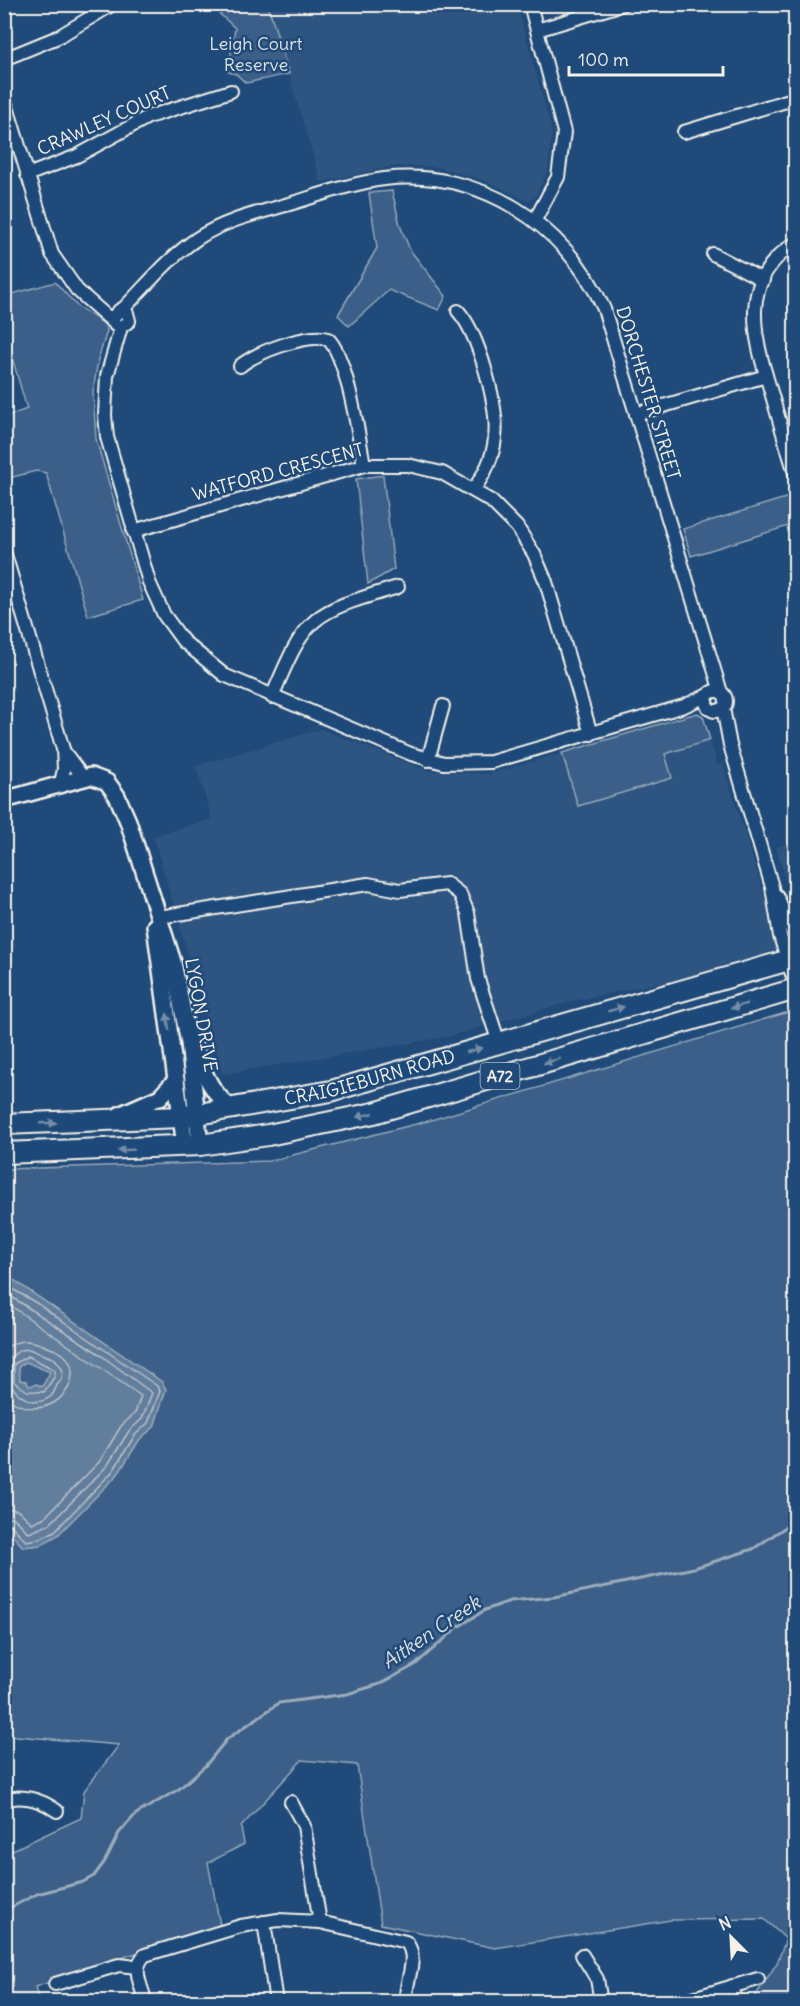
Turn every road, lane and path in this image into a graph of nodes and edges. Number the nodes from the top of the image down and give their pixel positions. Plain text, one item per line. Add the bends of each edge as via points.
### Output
1 (113, 4) edge
2 (530, 4) edge
3 (623, 4) edge
4 (537, 30) junction
5 (4, 59) edge
6 (231, 91) dead end
7 (4, 97) edge
8 (795, 98) edge
9 (684, 132) dead end
10 (27, 175) junction
11 (535, 220) junction
12 (795, 243) edge
13 (713, 255) dead end
14 (763, 280) junction
15 (458, 311) dead end
16 (119, 318) junction
17 (240, 366) dead end
18 (766, 376) junction
19 (636, 414) junction
20 (364, 465) junction
21 (795, 476) edge
22 (474, 489) junction
23 (133, 531) junction
24 (4, 551) edge
25 (398, 587) dead end
26 (272, 697) junction
27 (714, 700) junction
28 (443, 706) dead end
29 (591, 734) junction
30 (63, 749) junction
31 (428, 760) junction
32 (82, 776) junction
33 (61, 783) junction
34 (5, 799) edge
35 (772, 887) junction
36 (150, 896) junction
37 (159, 917) junction
38 (795, 940) edge
39 (791, 960) edge
40 (174, 962) junction
41 (795, 988) edge
42 (499, 1043) junction
43 (176, 1080) junction
44 (234, 1110) junction
45 (189, 1116) junction
46 (91, 1122) junction
47 (4, 1124) edge
48 (192, 1145) junction
49 (4, 1153) edge
50 (4, 1800) edge
51 (291, 1802) dead end
52 (57, 1811) dead end
53 (264, 1922) junction
54 (320, 1922) junction
55 (582, 1955) dead end
56 (137, 1967) junction
57 (758, 1979) dead end
58 (55, 1984) dead end
59 (732, 1986) junction
60 (603, 1998) edge
61 (146, 2001) edge
62 (276, 2001) edge
63 (406, 2001) edge
64 (679, 2001) edge
65 (736, 2001) edge

1 - 5 street via 49,41
2 - 4 street
3 - 4 street
4 - 11 street via 563,123 564,144 554,187
6 - 10 street, CRAWLEY COURT via 148,117 77,156
7 - 10 street
8 - 9 street
10 - 16 street via 52,254 77,290
11 - 16 street, DORCHESTER STREET via 502,200 462,185 409,178 373,181 218,227 169,260
11 - 19 street, DORCHESTER STREET via 570,253 597,293
12 - 14 street via 781,254
13 - 14 street
14 - 18 street via 754,322
15 - 22 street via 472,333 496,425 492,454
16 - 23 street, DORCHESTER STREET via 105,397 107,437
17 - 20 street via 264,352 313,338 328,339 336,349 348,390
18 - 19 street
18 - 21 street
19 - 27 street, DORCHESTER STREET via 711,667
20 - 22 street, WATFORD CRESCENT via 392,463 424,468
20 - 23 street, WATFORD CRESCENT
22 - 29 street, WATFORD CRESCENT via 504,513 534,554
23 - 26 street, DORCHESTER STREET via 156,599 183,641 224,675
24 - 30 street
25 - 26 street via 346,603 315,619 299,637
26 - 31 street, DORCHESTER STREET
27 - 29 street, DORCHESTER STREET
27 - 35 street, DORCHESTER STREET
28 - 31 street
29 - 31 street, DORCHESTER STREET via 491,762 458,764
30 - 32 street
30 - 33 street
32 - 33 street
32 - 36 street, LYGON DRIVE via 107,782 117,796
33 - 34 street
35 - 38 street, DORCHESTER STREET
35 - 39 street, DORCHESTER STREET via 780,936
36 - 37 street, LYGON DRIVE
43 -> 36 street, LYGON DRIVE
37 - 40 street, LYGON DRIVE
37 - 42 street via 368,884 400,890 452,886 468,913 478,979
39 - 41 street, DORCHESTER STREET
42 -> 39 main road, CRAIGIEBURN ROAD / A72
40 - 44 street via 198,1060 211,1084
40 - 45 street, LYGON DRIVE via 189,1043
41 -> 48 main road, CRAIGIEBURN ROAD / A72 via 374,1113 268,1135
44 -> 42 main road, CRAIGIEBURN ROAD / A72 via 331,1091
43 - 45 street, LYGON DRIVE
43 - 46 street via 168,1092 142,1107
44 - 45 main road, CRAIGIEBURN ROAD / A72
45 - 46 main road, CRAIGIEBURN ROAD / A72
45 - 48 street, LYGON DRIVE
47 -> 46 main road, CRAIGIEBURN ROAD / A72
48 -> 49 main road, CRAIGIEBURN ROAD / A72
50 - 52 street via 42,1801
51 - 54 street via 304,1826
53 - 54 street
53 - 56 street via 151,1953
53 - 62 street
54 - 63 street via 406,1942 413,1957
55 - 60 street
56 - 58 street via 119,1965
56 - 61 street
57 - 59 street
59 - 64 street
59 - 65 street

